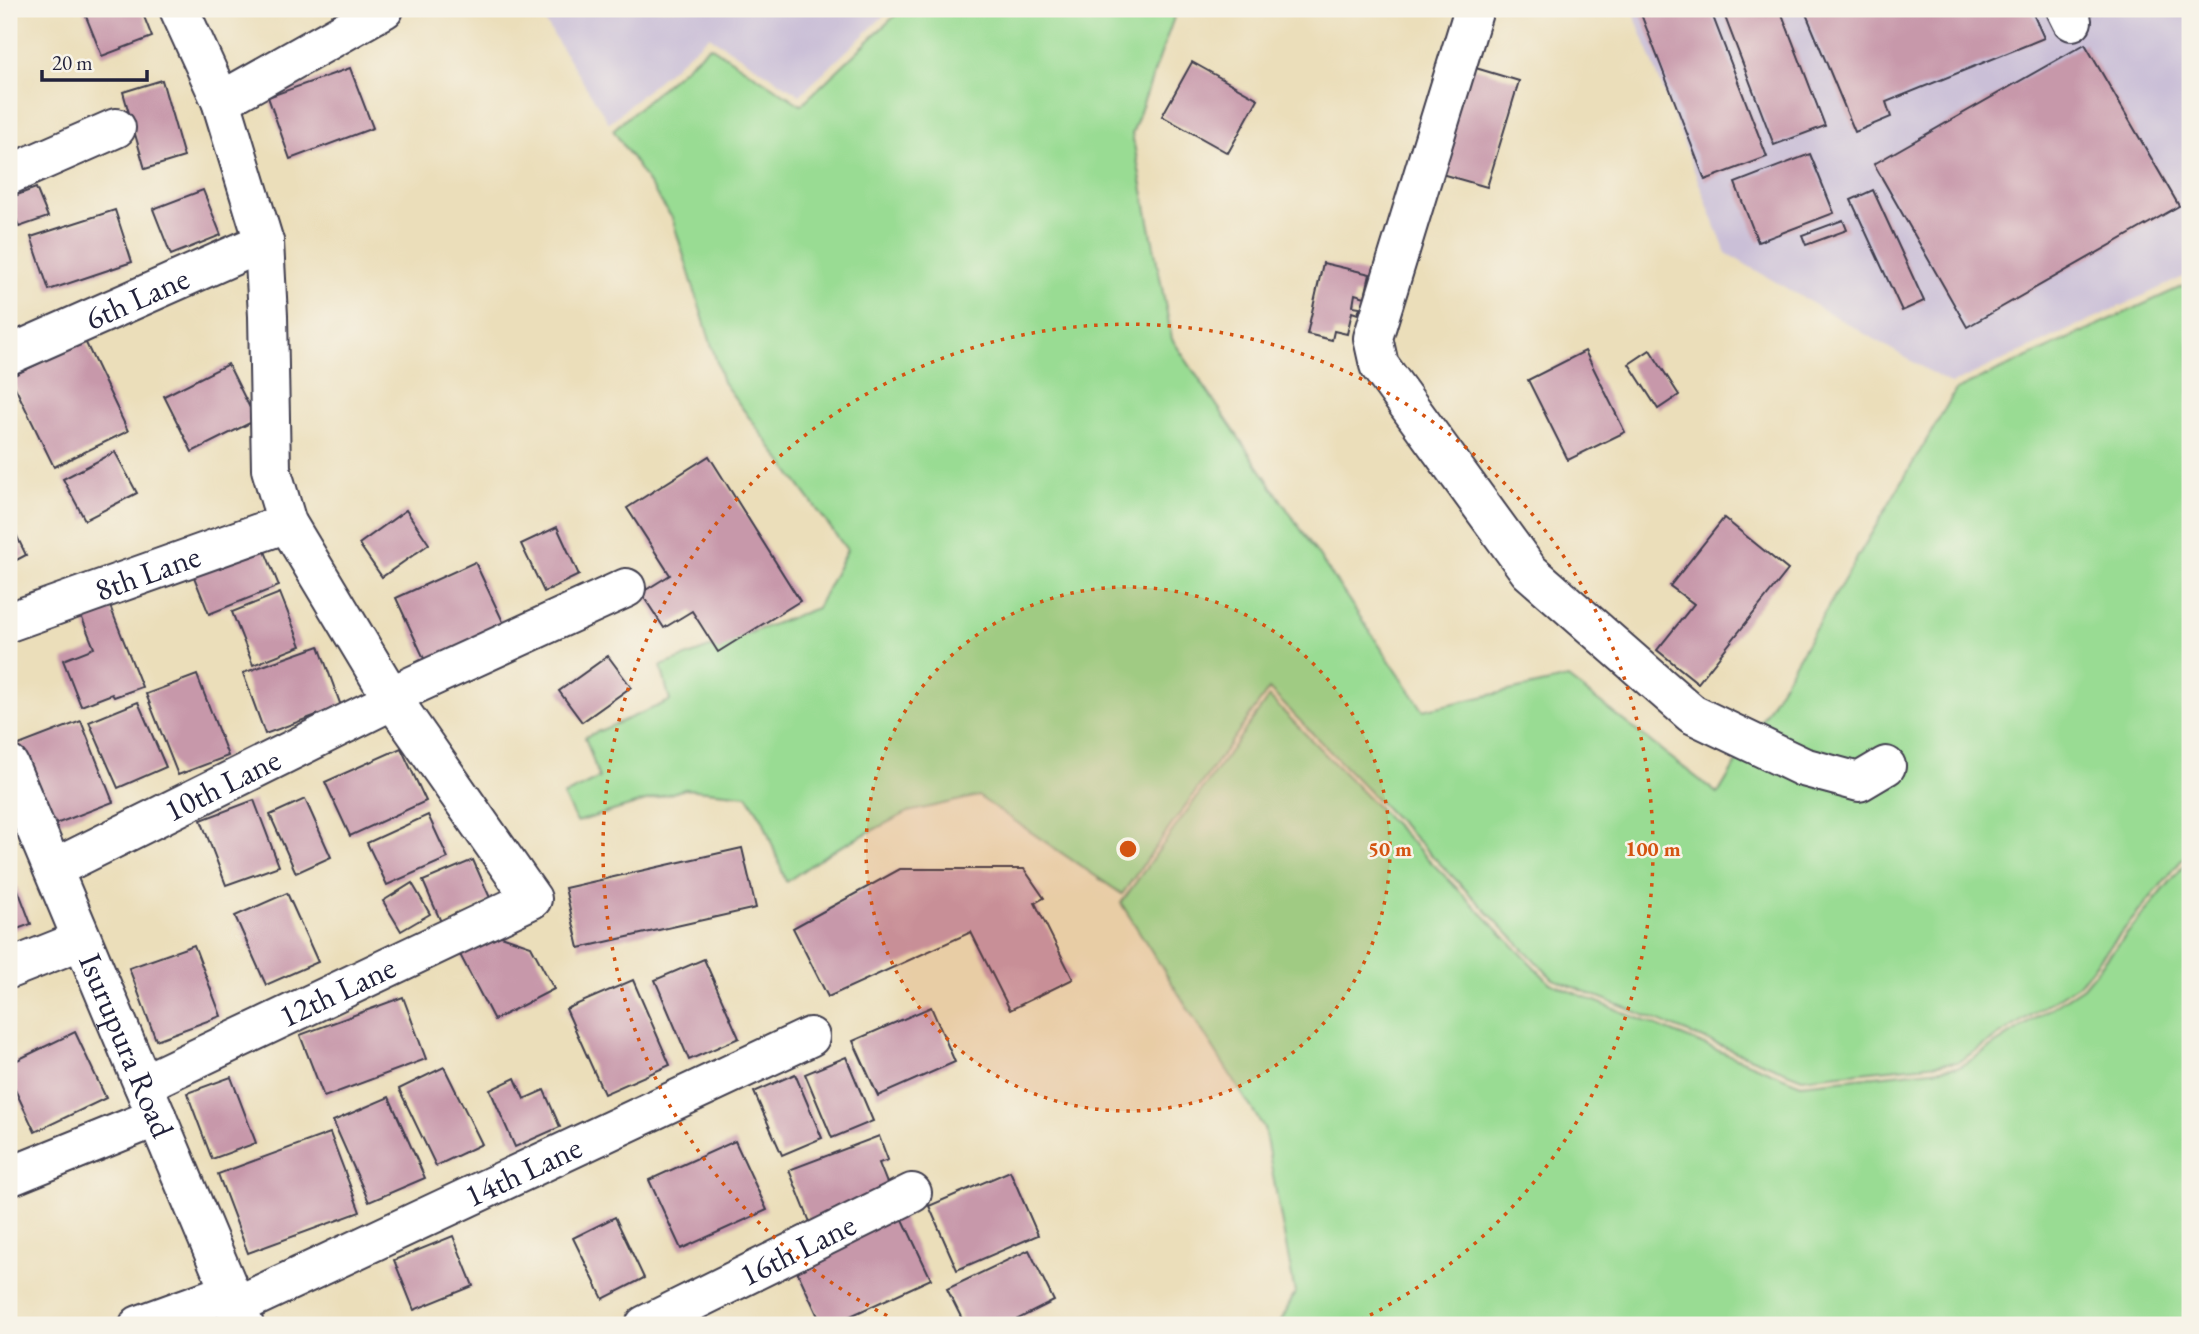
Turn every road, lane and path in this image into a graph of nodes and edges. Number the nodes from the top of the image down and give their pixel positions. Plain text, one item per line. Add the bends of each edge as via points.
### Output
1 (179, 9) edge
2 (384, 9) edge
3 (1474, 9) edge
4 (221, 101) junction
5 (116, 128) dead end
6 (9, 175) edge
7 (264, 242) junction
8 (9, 355) edge
9 (287, 523) junction
10 (626, 588) dead end
11 (9, 622) edge
12 (391, 698) junction
13 (1886, 766) dead end
14 (11, 779) edge
15 (53, 869) junction
16 (82, 940) junction
17 (9, 969) edge
18 (810, 1037) dead end
19 (150, 1100) junction
20 (9, 1177) edge
21 (912, 1193) dead end
22 (237, 1308) edge
23 (139, 1325) edge
24 (645, 1325) edge

1 - 4 street
2 - 4 street
3 - 13 street via 1373,338 1379,365 1529,571 1692,714 1803,767 1859,782
4 - 7 street
5 - 6 street
7 - 8 street, 6th Lane
7 - 9 street via 271,469
9 - 11 street, 8th Lane
9 - 12 street
10 - 12 street, 10th Lane
12 - 15 street, 10th Lane
12 - 19 street, 12th Lane via 532,899
14 - 15 street, Isurupura Road
15 - 16 street, Isurupura Road
16 - 17 street
16 - 19 street, Isurupura Road
18 - 22 street, 14th Lane
19 - 20 street, 12th Lane
19 - 22 street, Isurupura Road
21 - 24 street, 16th Lane
22 - 23 street, 14th Lane

